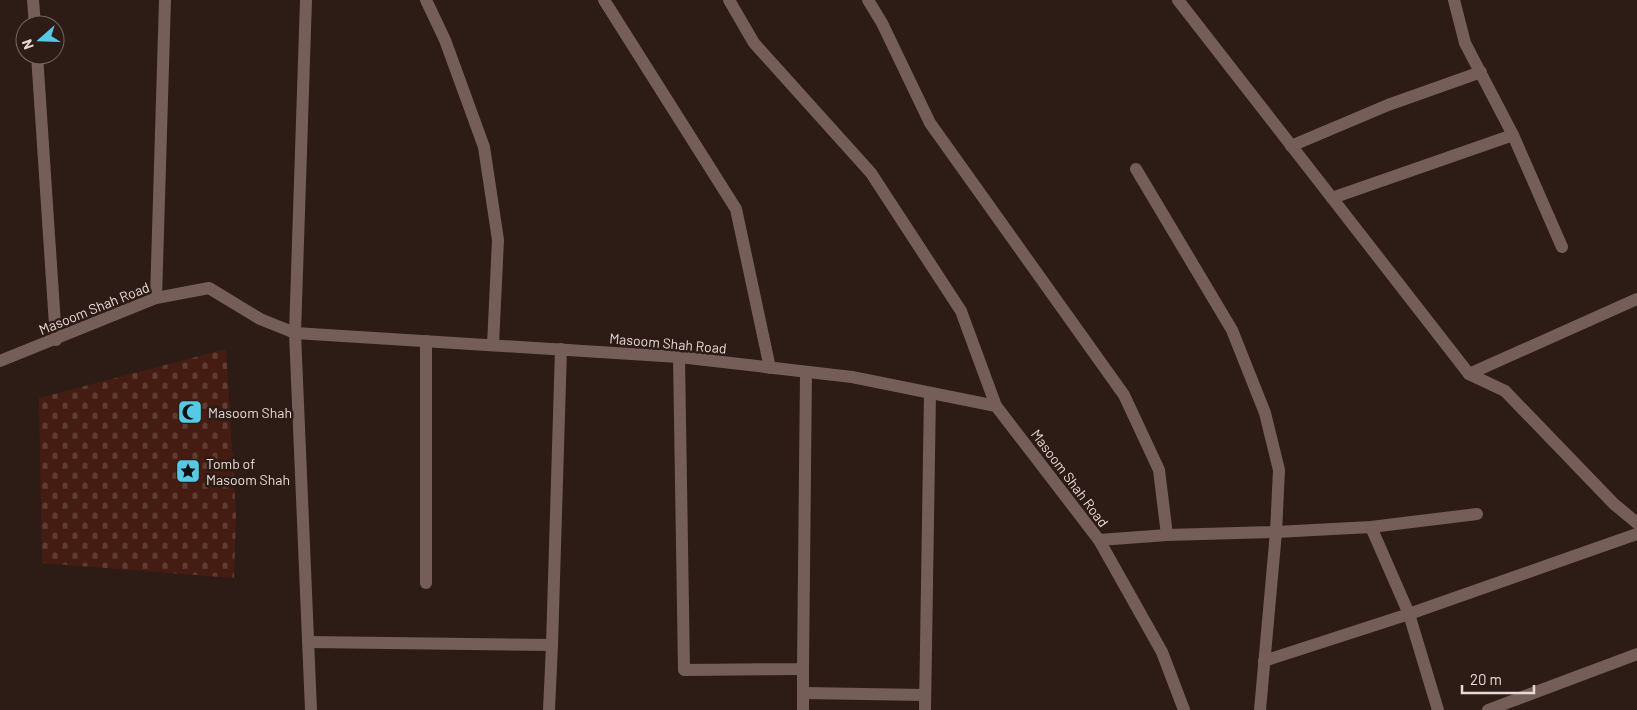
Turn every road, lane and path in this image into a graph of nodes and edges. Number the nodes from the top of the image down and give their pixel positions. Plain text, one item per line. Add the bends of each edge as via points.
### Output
1 (33, 0) edge
2 (165, 0) edge
3 (306, 0) edge
4 (426, 0) edge
5 (604, 0) edge
6 (729, 0) edge
7 (868, 0) edge
8 (1178, 0) edge
9 (1454, 0) edge
10 (34, 15) edge
11 (38, 65) edge
12 (1481, 72) junction
13 (1514, 135) junction
14 (1291, 146) junction
15 (1136, 169) dead end
16 (1332, 198) junction
17 (1562, 247) dead end
18 (156, 298) junction
19 (1637, 299) edge
20 (295, 333) junction
21 (56, 340) junction
22 (426, 341) junction
23 (492, 345) junction
24 (561, 349) junction
25 (679, 356) junction
26 (0, 361) edge
27 (770, 368) junction
28 (806, 372) junction
29 (1469, 374) junction
30 (930, 393) junction
31 (996, 406) junction
32 (1477, 514) dead end
33 (1637, 523) edge
34 (1371, 527) junction
35 (1276, 532) junction
36 (1637, 534) edge
37 (1167, 535) junction
38 (1099, 540) junction
39 (426, 583) dead end
40 (1409, 614) junction
41 (308, 642) junction
42 (552, 645) junction
43 (1637, 654) edge
44 (1264, 660) junction
45 (803, 669) junction
46 (803, 693) junction
47 (925, 695) junction
48 (311, 710) edge
49 (548, 710) edge
50 (803, 710) edge
51 (925, 710) edge
52 (1184, 710) edge
53 (1260, 710) edge
54 (1438, 710) edge
55 (1488, 710) edge

1 - 10 street
2 - 18 street
3 - 20 street
4 - 23 street via 445,40 484,147 498,240
5 - 27 street via 736,209
6 - 31 street via 754,42 882,189 961,311
7 - 37 street via 930,123 1124,395 1160,470
8 - 14 street
9 - 12 street via 1465,43
11 - 21 street
12 - 13 street
12 - 14 street via 1388,105
13 - 16 street
13 - 17 street
14 - 16 street
15 - 35 street via 1232,330 1265,412 1278,470
16 - 29 street
18 - 20 street, Masoom Shah Road via 209,288 260,319
18 - 21 street, Masoom Shah Road
19 - 29 street
20 - 22 street, Masoom Shah Road
20 - 41 street
21 - 26 street, Masoom Shah Road
22 - 23 street, Masoom Shah Road
22 - 39 street
23 - 24 street, Masoom Shah Road
24 - 25 street, Masoom Shah Road
24 - 42 street
25 - 27 street, Masoom Shah Road
25 - 45 street via 684,670
27 - 28 street, Masoom Shah Road
28 - 30 street, Masoom Shah Road via 852,377
28 - 45 street
29 - 33 street via 1505,391 1614,504
30 - 31 street, Masoom Shah Road
30 - 47 street
31 - 38 street, Masoom Shah Road
32 - 34 street
34 - 35 street
34 - 40 street
35 - 37 street
35 - 44 street
36 - 40 street
37 - 38 street
38 - 52 street, Masoom Shah Road via 1162,652
40 - 44 street
40 - 54 street
41 - 42 street
41 - 48 street
42 - 49 street
43 - 55 street
44 - 53 street
45 - 46 street
46 - 47 street
46 - 50 street
47 - 51 street

